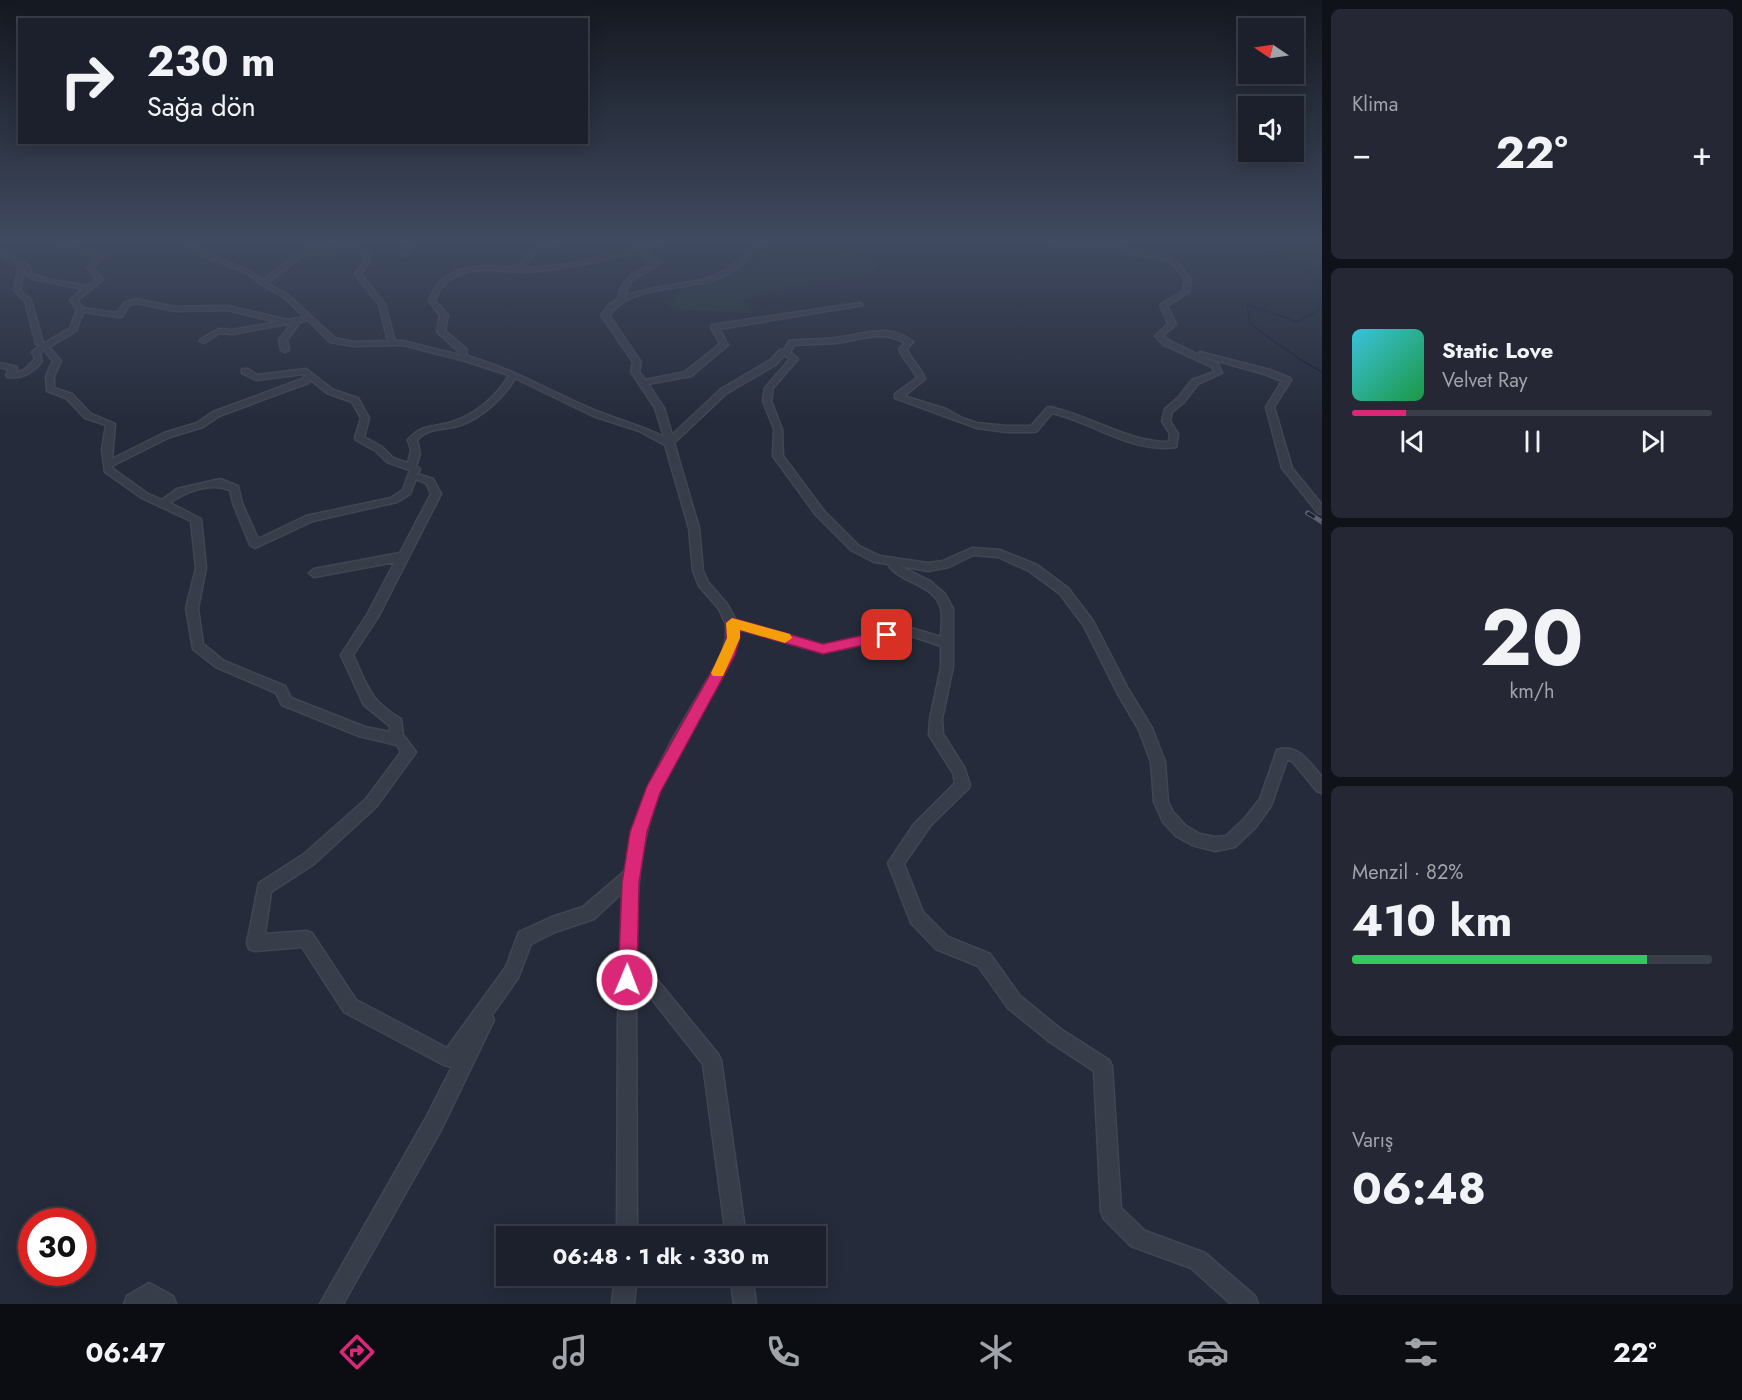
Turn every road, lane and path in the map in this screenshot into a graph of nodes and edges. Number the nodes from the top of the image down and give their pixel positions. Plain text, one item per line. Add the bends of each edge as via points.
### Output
1 (28, 301) edge
2 (74, 301) edge
3 (291, 301) edge
4 (379, 301) edge
5 (432, 301) edge
6 (618, 301) edge
7 (1170, 301) edge
8 (860, 305) dead end
9 (81, 310) junction
10 (308, 318) junction
11 (298, 320) junction
12 (288, 322) junction
13 (204, 341) dead end
14 (1167, 343) junction
15 (392, 344) junction
16 (44, 345) junction
17 (285, 350) dead end
18 (786, 352) junction
19 (463, 358) junction
20 (0, 365) edge
21 (245, 371) dead end
22 (513, 374) junction
23 (311, 375) junction
24 (643, 383) junction
25 (669, 443) junction
26 (108, 465) junction
27 (412, 471) junction
28 (163, 504) junction
29 (1322, 511) edge
30 (404, 556) junction
31 (892, 561) junction
32 (314, 573) dead end
33 (732, 623) junction
34 (948, 644) junction
35 (397, 739) junction
36 (1322, 787) edge
37 (632, 875) junction
38 (628, 957) junction
39 (502, 987) junction
40 (627, 1226) edge
41 (735, 1226) edge
42 (625, 1286) edge
43 (743, 1286) edge
44 (135, 1304) edge
45 (165, 1304) edge
46 (331, 1304) edge
47 (623, 1304) edge
48 (745, 1304) edge
49 (1247, 1304) edge

1 - 16 street via 40,344
2 - 9 street
3 - 10 street
4 - 15 street
5 - 19 street via 444,315 441,332 463,351
6 - 24 street via 604,315 637,362 634,372
7 - 14 street via 1163,305 1172,324 1159,336
8 - 24 street via 715,327 723,345 688,374
9 - 12 street via 119,315 126,304 136,301 175,309 228,308
9 - 16 street via 73,329
10 - 11 street
10 - 15 street via 333,340
11 - 12 street
11 - 17 street via 283,340
12 - 13 street via 219,331
14 - 18 street via 1215,366 1218,373 1195,382 1168,411 1166,421 1174,434 1173,445 1153,447 1063,412 1050,410 1034,429 1022,430 973,424 912,403 898,396 921,379 904,354 909,342 886,331 792,343
14 - 29 street via 1287,380 1270,407 1287,468
15 - 19 street
16 - 20 street via 36,352 39,359 31,370 18,376 10,375 14,369
16 - 26 street via 57,361 50,376 50,389 69,396 88,416 111,424
18 - 25 street via 724,391
18 - 31 street via 794,359 767,394 778,429 778,456 820,513 846,540 866,554
19 - 22 street
21 - 23 street via 256,378 306,371
22 - 25 street via 596,414 642,429
22 - 27 street via 510,382 473,416 457,424 432,426 418,432 412,440 416,457
23 - 26 street via 305,381 216,414 200,425 167,435
23 - 27 street via 336,396 355,400 364,418 359,438
24 - 25 street via 662,415
25 - 33 street via 697,540 698,570
26 - 28 street via 108,470
27 - 28 street via 407,492 394,500 310,518 255,545 235,501 235,488 220,482 180,491
27 - 30 street via 430,481 436,494
28 - 35 street via 196,519 201,568 192,608 197,646 220,664 280,690 286,700 364,732
30 - 32 street
30 - 35 street via 347,655 364,699 396,723
31 - 34 street via 896,568 941,597 947,609
31 - 36 street via 928,567 972,551 992,552 1033,568 1064,591 1089,624 1145,728 1158,762 1161,802 1168,817 1197,840 1230,842 1250,823 1266,802 1282,754 1296,756
33 - 34 street via 823,649 908,631
33 - 37 street via 734,638 728,655 652,791 639,832
34 - 49 street via 936,735 959,771 963,785 930,813 896,863 917,917 942,943 984,960 1014,1002 1056,1036 1103,1066 1111,1212 1138,1239 1198,1260
35 - 39 street via 409,752 371,803 309,859 264,888 255,943 306,939 350,1006 450,1059
37 - 38 street
37 - 39 street via 588,913 525,938
38 - 40 street
38 - 41 street via 712,1060
39 - 46 street via 434,1123
42 - 47 street
43 - 48 street
44 - 45 street via 149,1294

